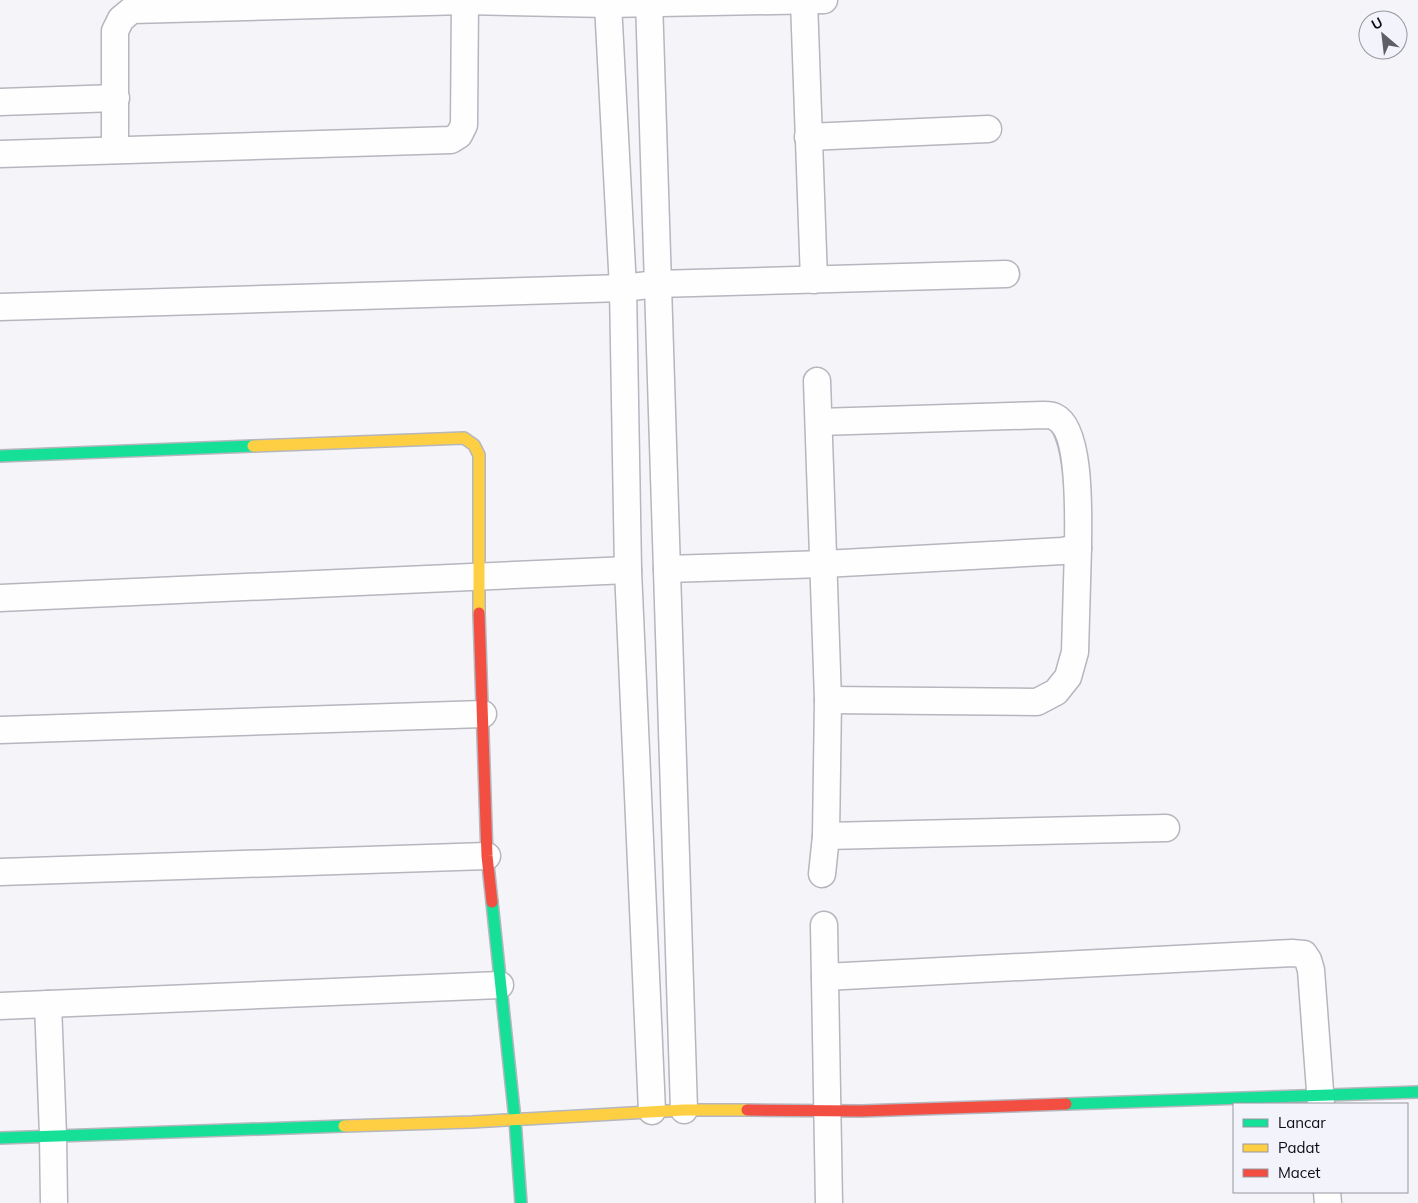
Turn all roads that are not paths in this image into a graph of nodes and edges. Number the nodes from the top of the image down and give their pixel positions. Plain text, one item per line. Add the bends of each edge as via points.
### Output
1 (465, 0) edge
2 (814, 0) edge
3 (649, 1) edge
4 (609, 2) edge
5 (116, 98) junction
6 (0, 102) edge
7 (988, 128) dead end
8 (808, 138) junction
9 (114, 150) junction
10 (0, 154) edge
11 (1006, 274) dead end
12 (814, 280) junction
13 (657, 284) junction
14 (623, 288) junction
15 (0, 308) edge
16 (817, 381) dead end
17 (819, 422) junction
18 (0, 456) edge
19 (1078, 548) junction
20 (824, 564) junction
21 (667, 569) junction
22 (628, 570) junction
23 (478, 576) junction
24 (0, 598) edge
25 (671, 674) junction
26 (634, 677) junction
27 (828, 700) junction
28 (483, 714) junction
29 (0, 730) edge
30 (1166, 828) dead end
31 (826, 836) junction
32 (487, 856) junction
33 (0, 872) edge
34 (822, 874) dead end
35 (824, 925) dead end
36 (825, 977) junction
37 (500, 985) junction
38 (48, 1004) junction
39 (0, 1006) edge
40 (1418, 1092) edge
41 (1321, 1100) edge
42 (684, 1110) junction
43 (652, 1111) junction
44 (828, 1111) junction
45 (515, 1120) junction
46 (54, 1135) junction
47 (0, 1138) edge
48 (54, 1203) edge
49 (521, 1203) edge
50 (829, 1203) edge

1 - 4 street
1 - 5 street via 132,10 121,19 115,31
1 - 9 street via 464,125 460,135 451,140
2 - 3 street
2 - 8 street
3 - 4 street
3 - 13 street
4 - 14 street
5 - 6 street
5 - 9 street
7 - 8 street
8 - 12 street
9 - 10 street
11 - 12 street
12 - 13 street
13 - 14 street
13 - 21 street
14 - 15 street
14 - 22 street
16 - 17 street
17 - 19 street via 1056,416 1064,424 1076,456
17 - 20 street
18 - 23 street via 464,438 474,444 479,455
19 - 20 street
19 - 27 street via 1075,652 1068,677 1056,692 1037,702
20 - 21 street
20 - 27 street
21 - 25 street
22 - 23 street
22 - 26 street
23 - 24 street
23 - 28 street
25 - 26 street
25 - 42 street
26 - 43 street
27 - 31 street
28 - 29 street
28 - 32 street
30 - 31 street
31 - 34 street
32 - 33 street
32 - 37 street
35 - 36 street
36 - 41 street via 1304,954 1311,970
36 - 44 street
37 - 38 street
37 - 45 street
38 - 39 street
38 - 46 street
40 - 41 street
41 - 44 street
42 - 43 street
42 - 44 street
43 - 45 street
44 - 50 street
45 - 46 street
45 - 49 street
46 - 47 street
46 - 48 street

